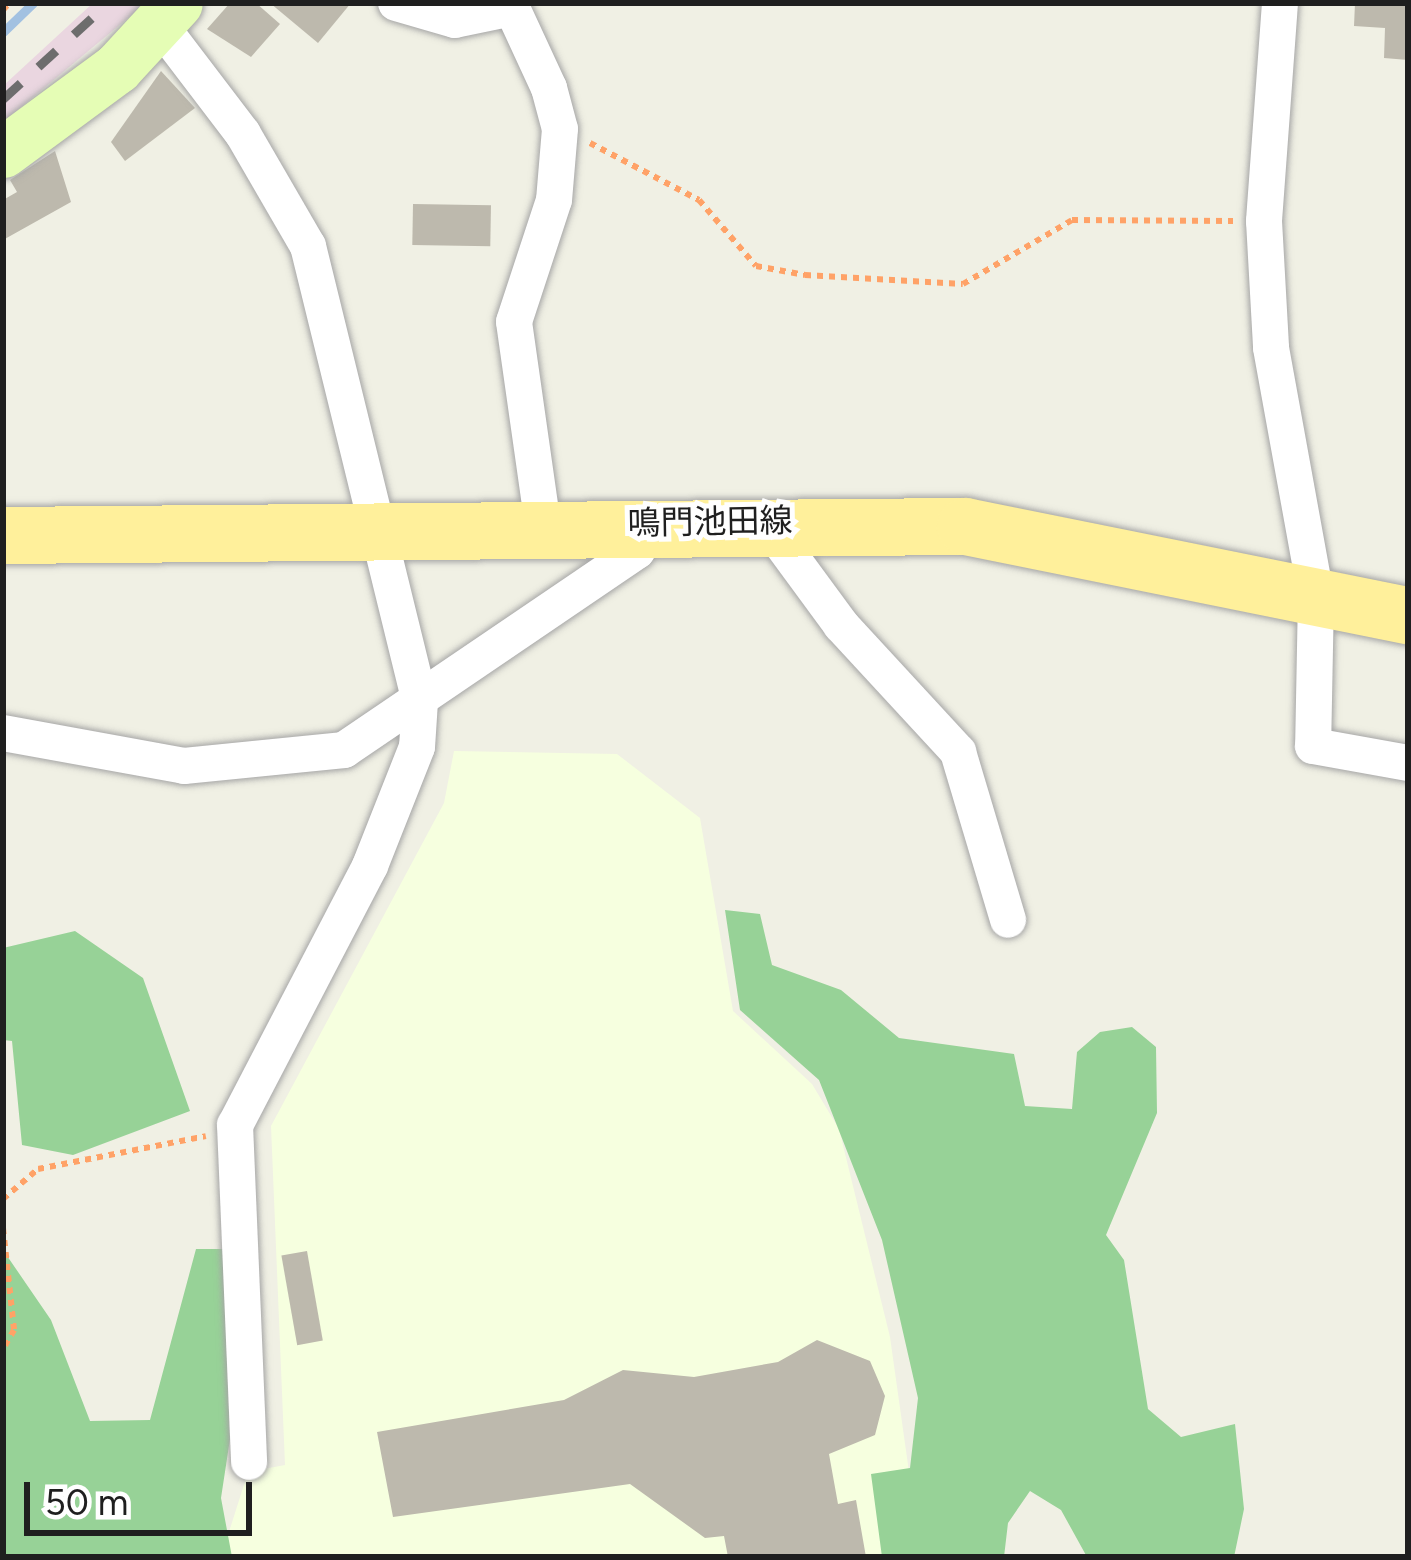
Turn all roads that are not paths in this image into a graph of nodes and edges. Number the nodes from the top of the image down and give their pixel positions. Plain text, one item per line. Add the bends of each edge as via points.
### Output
1 (396, 3) edge
2 (1280, 3) edge
3 (169, 14) edge
4 (3, 152) edge
5 (764, 520) junction
6 (655, 523) junction
7 (543, 526) junction
8 (379, 530) junction
9 (3, 535) edge
10 (1316, 596) junction
11 (1408, 615) edge
12 (420, 701) junction
13 (3, 733) edge
14 (1408, 763) edge
15 (1009, 920) dead end
16 (249, 1462) dead end

1 - 7 street via 455,20 512,8 560,129 549,222 514,322
2 - 10 street via 1264,221 1271,348
3 - 4 main road
3 - 8 street via 291,206
5 - 6 main road, 鳴門池田線
5 - 10 main road, 鳴門池田線 via 965,526
5 - 15 street via 841,625 958,752
6 - 7 main road, 鳴門池田線
6 - 12 street via 637,551
7 - 8 main road, 鳴門池田線
8 - 9 main road, 鳴門池田線
8 - 12 street
10 - 11 main road, 鳴門池田線
10 - 14 street via 1313,746
12 - 13 street via 344,750 252,767
12 - 16 street via 417,747 370,866 235,1125

